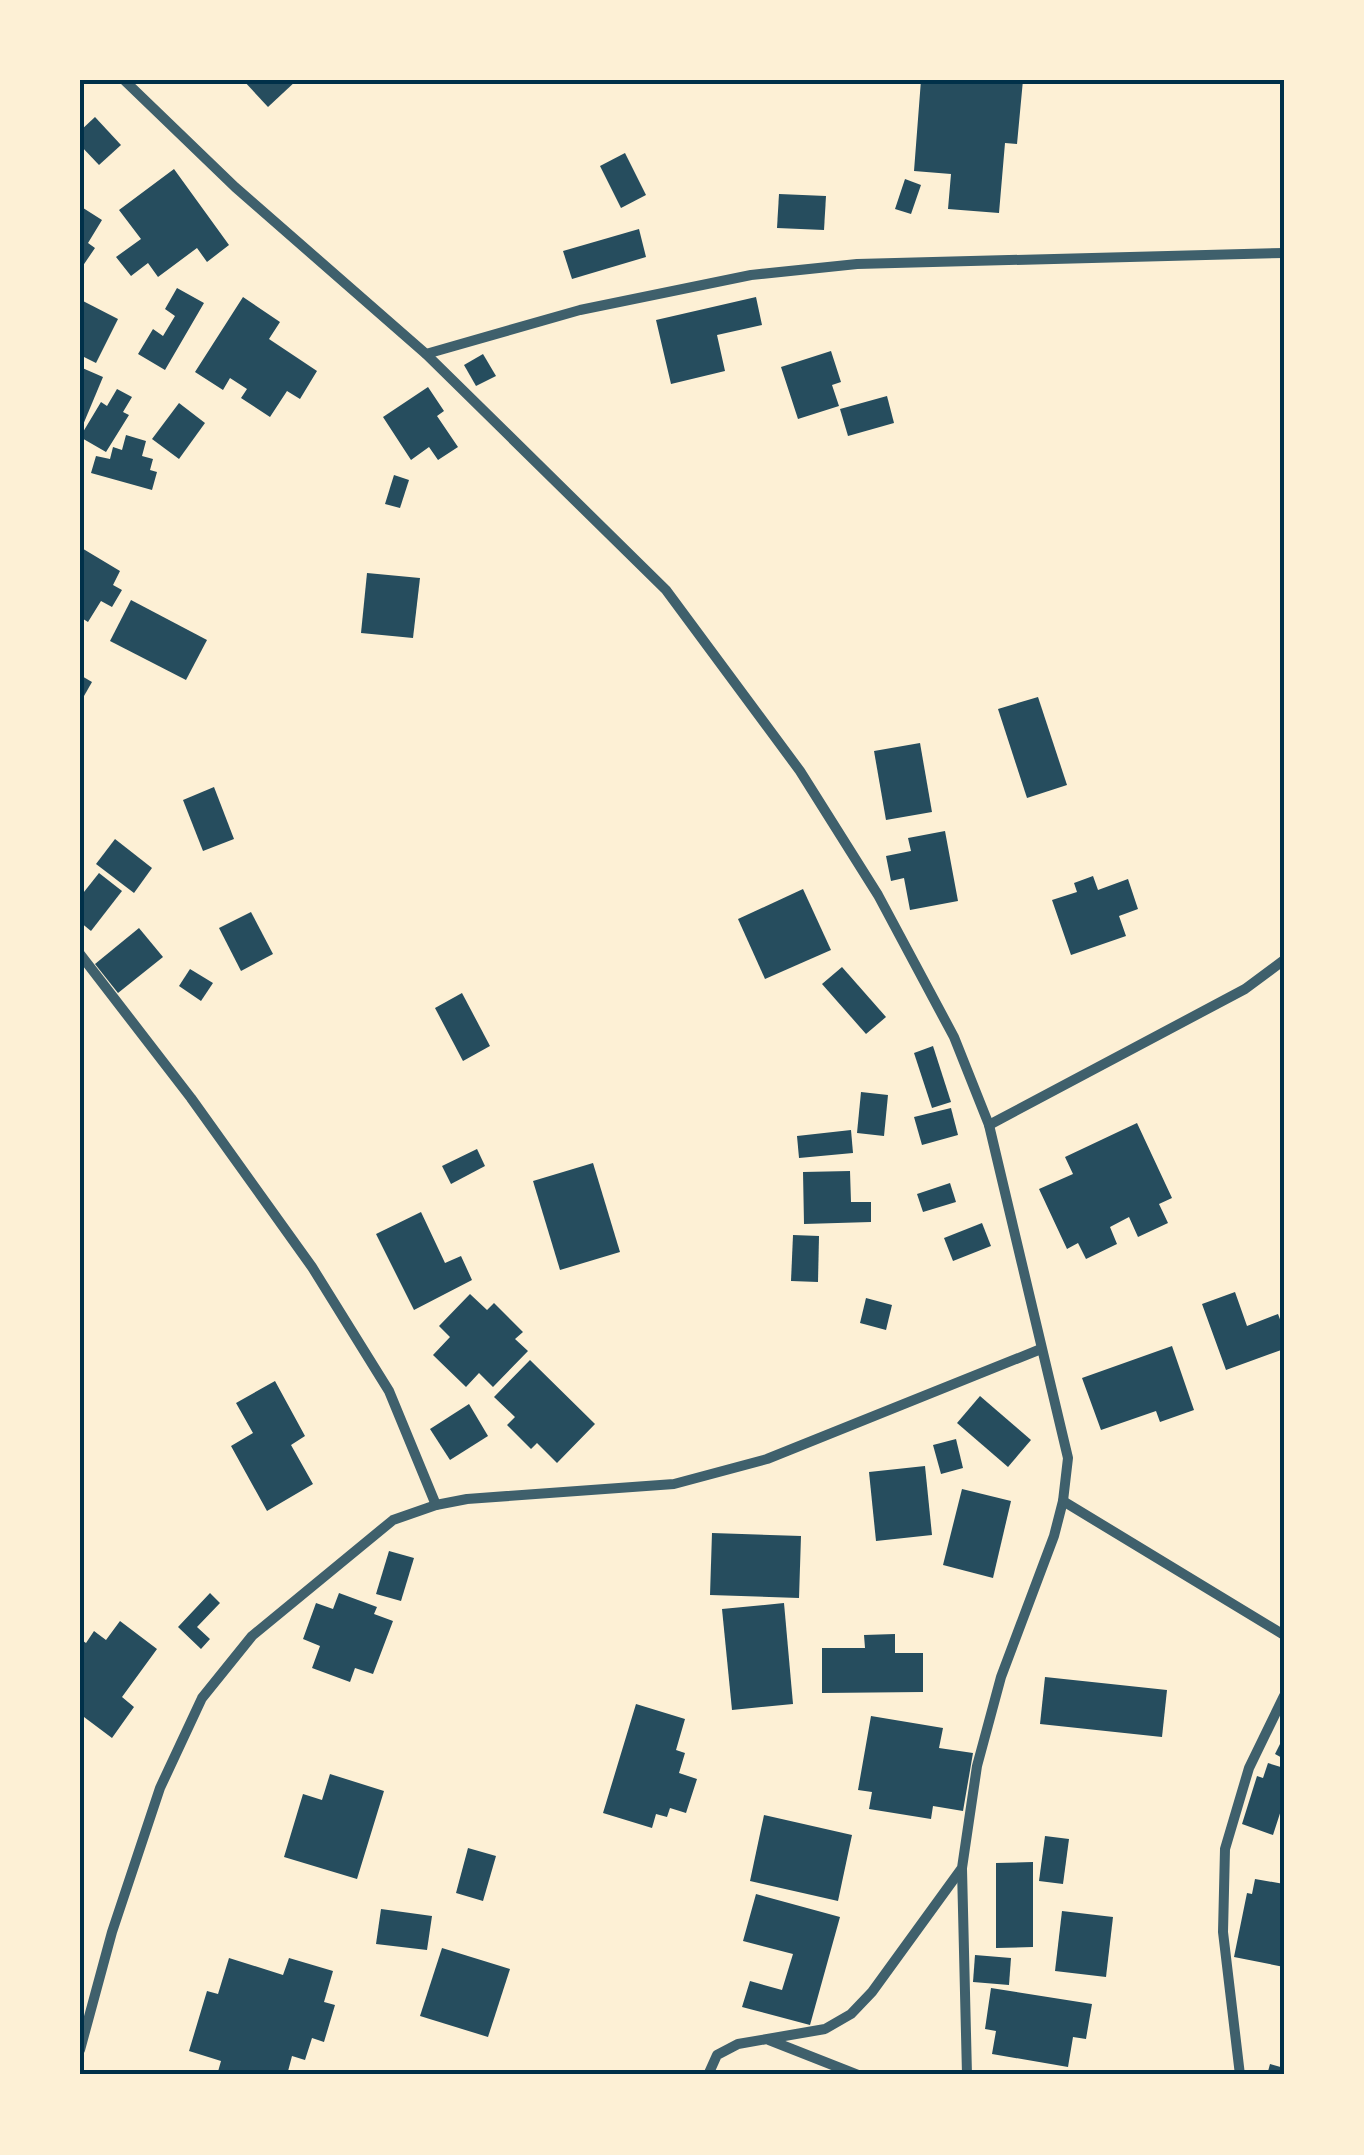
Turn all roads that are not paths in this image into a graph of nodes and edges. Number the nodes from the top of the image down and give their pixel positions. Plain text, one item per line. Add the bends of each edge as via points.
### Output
1 (124, 80) edge
2 (1284, 253) edge
3 (426, 354) junction
4 (80, 954) edge
5 (1284, 960) edge
6 (989, 1125) junction
7 (1041, 1350) junction
8 (1063, 1501) junction
9 (436, 1505) junction
10 (1284, 1635) edge
11 (1284, 1696) edge
12 (962, 1868) junction
13 (768, 2040) junction
14 (80, 2050) edge
15 (708, 2075) edge
16 (858, 2075) edge
17 (967, 2075) edge
18 (1240, 2075) edge

1 - 3 street via 235,188
2 - 3 street via 857,264 751,275 580,310
3 - 6 street via 666,590 800,771 954,1037
4 - 9 street via 312,1267 389,1391
5 - 6 street via 1245,989
6 - 7 street
7 - 8 street via 1068,1458
7 - 9 street via 768,1459 674,1484
8 - 10 street
8 - 12 street via 1001,1677 977,1766
9 - 14 street via 393,1520 252,1636 202,1698 160,1788
11 - 18 street via 1249,1768 1225,1849 1223,1932
12 - 13 street via 851,2014 825,2029
12 - 17 street
13 - 15 street via 717,2055
13 - 16 street

